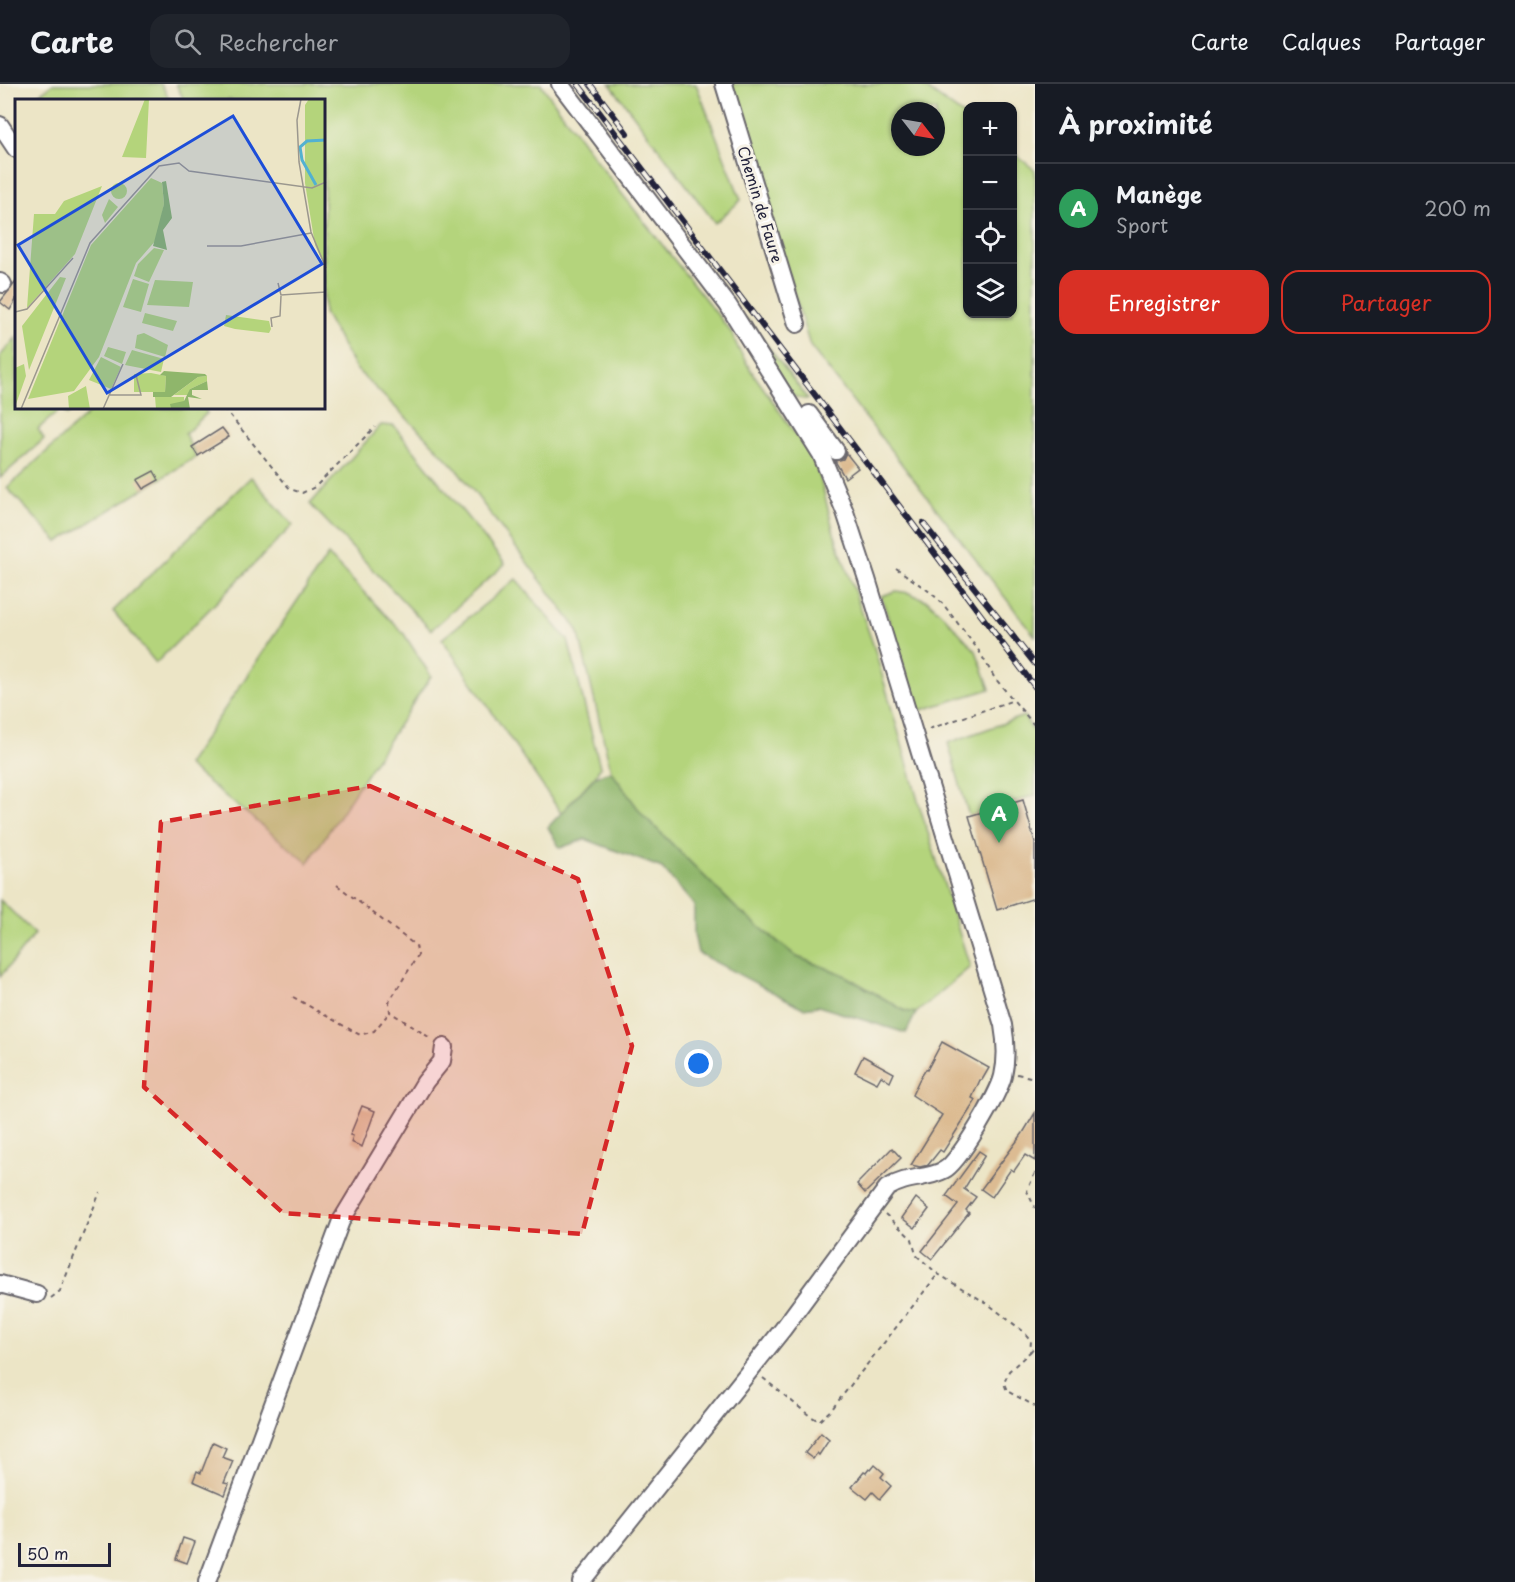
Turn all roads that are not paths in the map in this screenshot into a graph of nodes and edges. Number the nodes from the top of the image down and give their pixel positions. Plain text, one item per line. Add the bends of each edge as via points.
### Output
1 (560, 84) edge
2 (724, 84) edge
3 (0, 125) edge
4 (15, 148) edge
5 (797, 324) dead end
6 (795, 411) junction
7 (836, 451) dead end
8 (444, 1047) road end
9 (0, 1284) edge
10 (37, 1294) road end
11 (207, 1582) edge
12 (581, 1582) edge

1 - 6 street via 728,305
2 - 5 street, Chemin de Faure
3 - 4 street
6 - 7 street via 805,410
6 - 12 street via 821,454 845,512 1003,1025 1004,1070 991,1102 947,1169 898,1181 887,1188 752,1368
8 - 11 street via 442,1061 425,1082 340,1221
9 - 10 street

